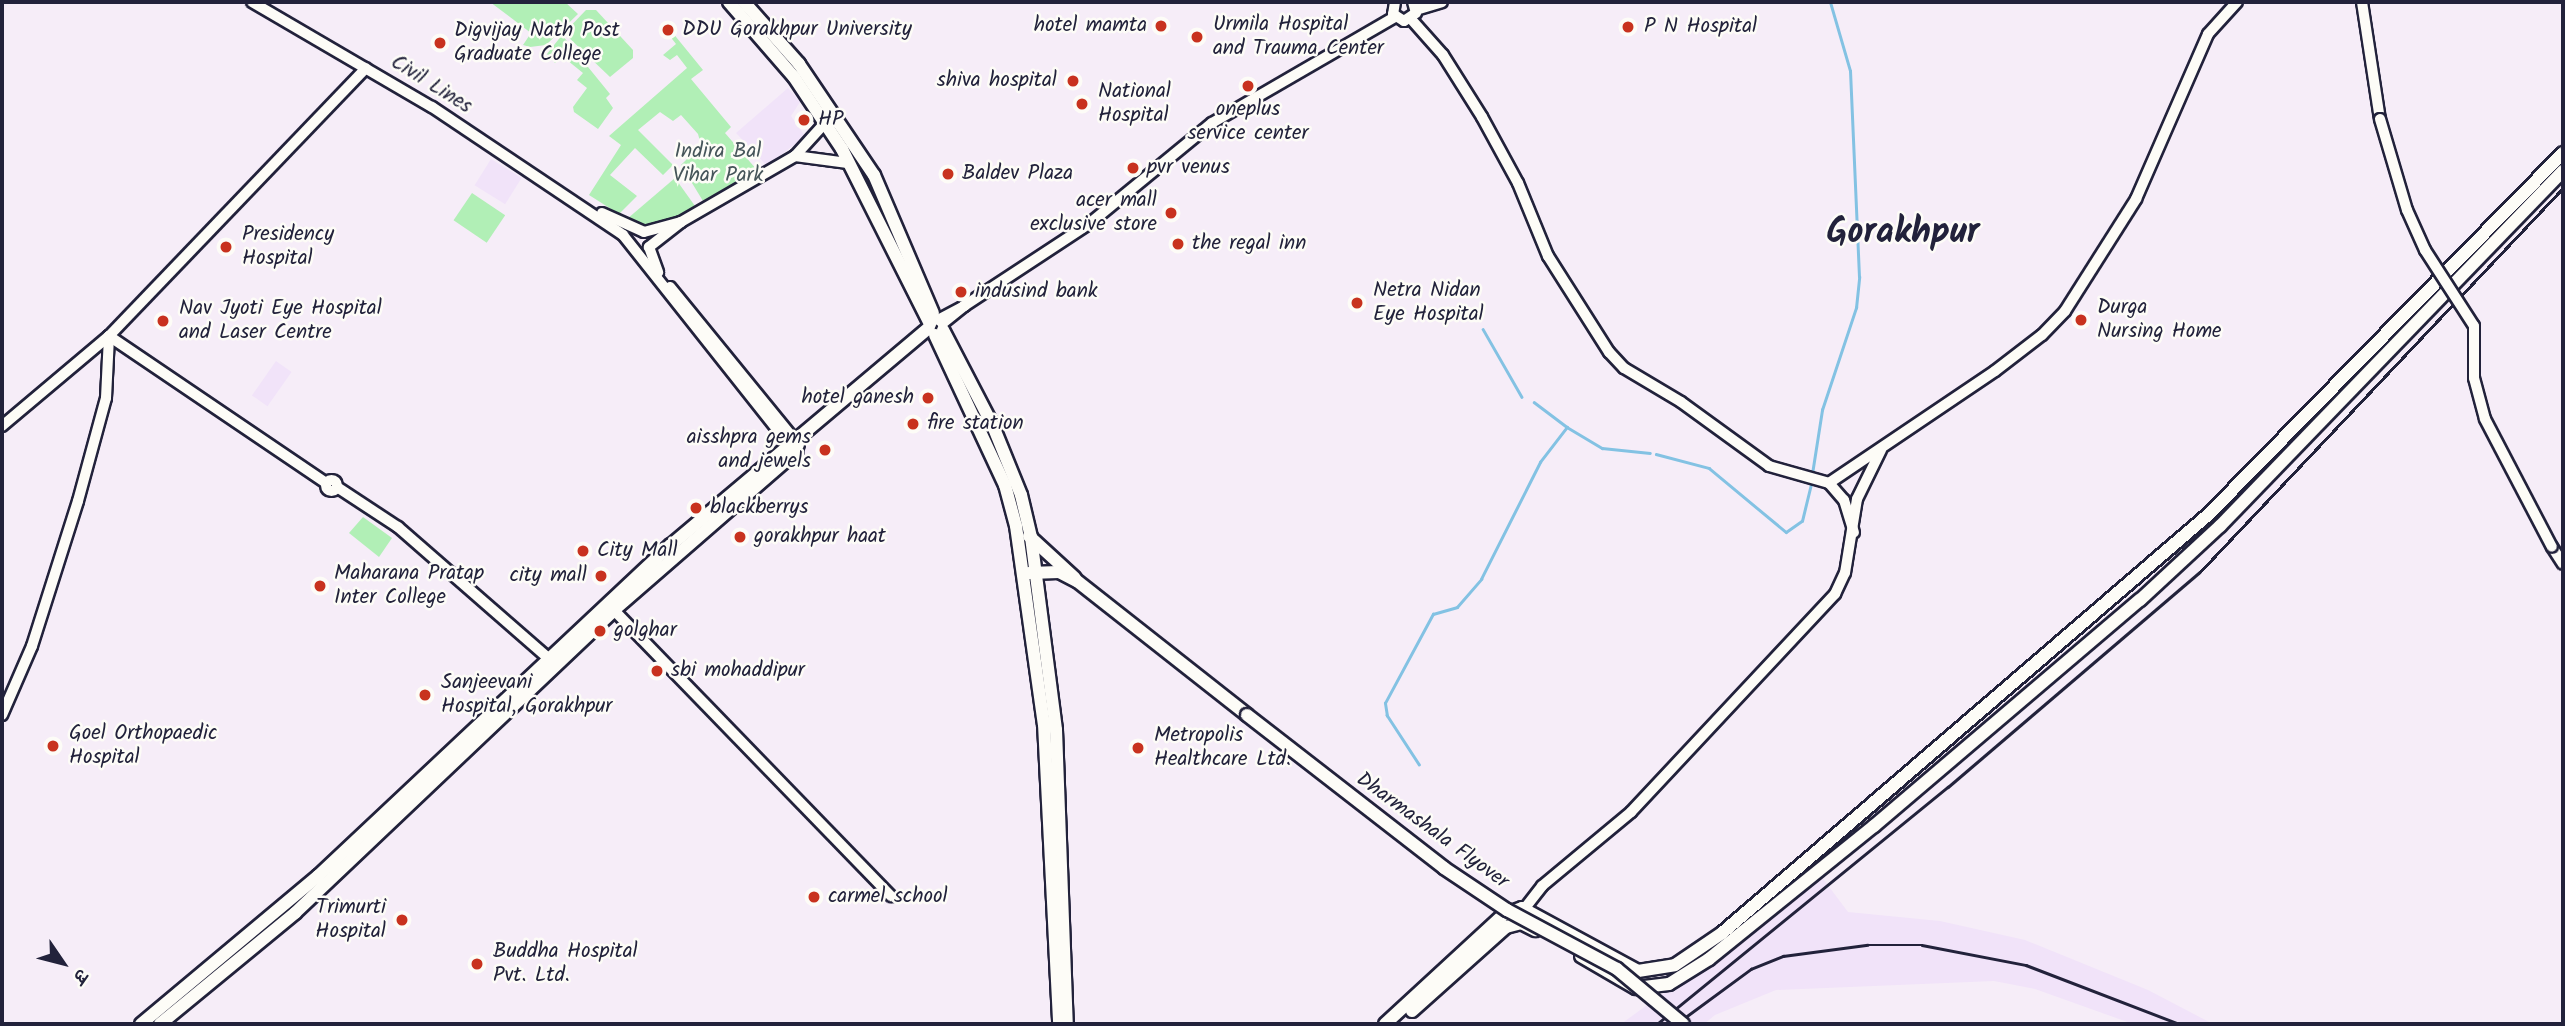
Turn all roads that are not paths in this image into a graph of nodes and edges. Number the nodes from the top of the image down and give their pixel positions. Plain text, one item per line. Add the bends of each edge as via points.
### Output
1 (252, 2) edge
2 (729, 2) edge
3 (744, 2) edge
4 (1395, 2) edge
5 (1443, 2) edge
6 (2237, 2) edge
7 (2362, 2) edge
8 (1414, 10) edge
9 (1395, 17) junction
10 (366, 68) junction
11 (825, 123) junction
12 (2563, 153) edge
13 (795, 156) junction
14 (848, 163) junction
15 (2563, 171) edge
16 (586, 207) junction
17 (681, 222) junction
18 (644, 232) junction
19 (649, 247) junction
20 (635, 248) junction
21 (936, 327) junction
22 (109, 336) junction
23 (2, 426) edge
24 (796, 447) junction
25 (1881, 449) junction
26 (1819, 480) junction
27 (1016, 526) junction
28 (1854, 533) junction
29 (1031, 537) junction
30 (2561, 561) edge
31 (1022, 573) junction
32 (1037, 573) junction
33 (1077, 581) junction
34 (611, 607) junction
35 (553, 662) junction
36 (2, 715) edge
37 (891, 896) dead end
38 (1525, 908) junction
39 (141, 1024) edge
40 (160, 1024) edge
41 (1059, 1024) edge
42 (1067, 1024) edge
43 (1385, 1024) edge
44 (1398, 1024) edge
45 (1683, 1024) edge

1 - 10 street, Civil Lines
2 - 11 main road via 794,76
3 - 21 main road via 799,64 874,175
4 - 9 street
5 - 8 street
6 - 25 street via 2208,34 2136,199 2070,305 2026,348
7 - 30 street, bridge via 2386,145 2407,210 2442,279 2474,326 2474,378 2485,419
8 - 9 street
8 - 26 street via 1482,117 1518,183 1548,256 1609,352 1624,368 1681,402 1769,466
9 - 21 street via 1212,123 1089,223
10 - 16 street, Civil Lines
10 - 22 street
11 - 13 street
11 - 14 main road
12 - 38 main road via 2208,514 1695,953 1675,965 1638,971
13 - 14 street
13 - 17 street
14 - 21 main road
15 - 44 main road via 2220,526 2140,600 1884,818 1709,959 1668,984 1636,988 1528,925 1512,925
16 - 18 street
16 - 20 street
17 - 18 street
17 - 19 street
18 - 19 street
18 - 20 street via 633,237
19 - 20 street
19 - 24 street via 653,266
20 - 24 street
21 - 24 main road
21 - 27 main road via 992,453
21 - 29 main road via 993,426 1021,495
22 - 23 street
22 - 35 street via 384,516
22 - 36 street via 106,398 78,501 32,646
24 - 34 main road
25 - 26 street
25 - 28 street via 1857,499
26 - 28 street via 1844,500
27 - 29 main road, Dharmashala Flyover
27 - 31 main road
28 - 38 street via 1845,573 1826,605 1630,812 1542,886
29 - 32 main road
29 - 33 main road, Dharmashala Flyover
31 - 32 main road
31 - 41 main road via 1044,724
32 - 33 main road via 1059,572
32 - 42 main road via 1056,730
33 - 45 main road, Dharmashala Flyover, bridge via 1444,869 1507,910 1623,973
34 - 35 main road
34 - 37 street
35 - 39 main road via 318,876
35 - 40 main road via 295,913
38 - 43 main road via 1503,915

